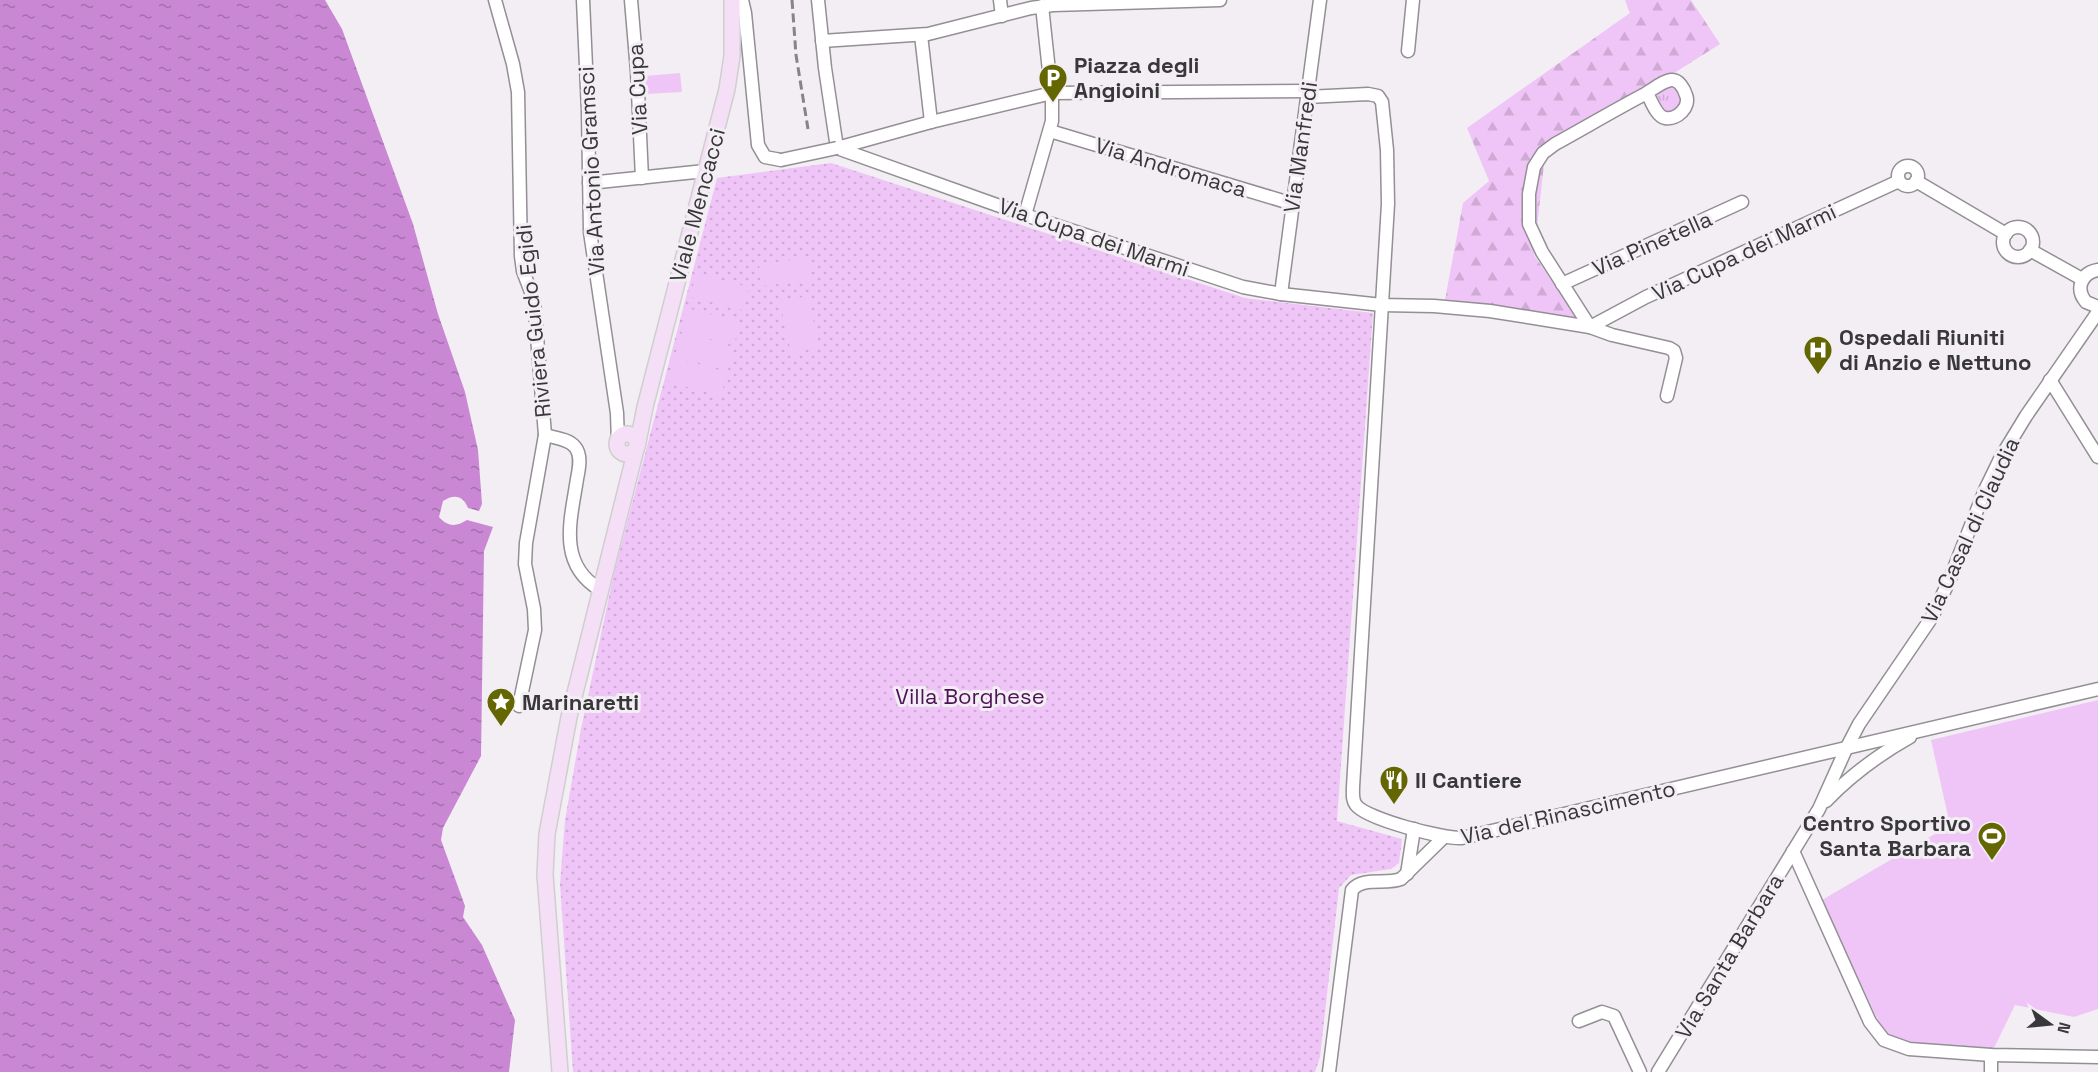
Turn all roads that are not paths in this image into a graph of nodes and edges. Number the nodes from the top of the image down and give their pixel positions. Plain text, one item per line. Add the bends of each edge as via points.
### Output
1 (495, 0) edge
2 (583, 0) edge
3 (632, 0) edge
4 (732, 0) edge
5 (742, 0) edge
6 (818, 0) edge
7 (1000, 0) edge
8 (1220, 0) edge
9 (1320, 0) edge
10 (1413, 0) edge
11 (1042, 6) junction
12 (1002, 16) junction
13 (921, 34) junction
14 (822, 41) junction
15 (1408, 51) dead end
16 (1052, 93) junction
17 (1647, 93) dead end
18 (1308, 94) junction
19 (931, 122) junction
20 (1050, 131) junction
21 (837, 148) junction
22 (705, 171) junction
23 (642, 178) junction
24 (589, 183) junction
25 (1742, 202) dead end
26 (1293, 204) junction
27 (1025, 215) junction
28 (2006, 234) junction
29 (2030, 250) junction
30 (2098, 270) edge
31 (2082, 279) junction
32 (1563, 284) junction
33 (1281, 294) junction
34 (2082, 298) junction
35 (1382, 305) junction
36 (2098, 307) edge
37 (2098, 312) edge
38 (1590, 327) junction
39 (2075, 342) junction
40 (2050, 380) junction
41 (1667, 396) dead end
42 (545, 435) junction
43 (627, 443) junction
44 (2098, 457) edge
45 (599, 590) junction
46 (2098, 689) edge
47 (519, 706) dead end
48 (1925, 729) junction
49 (1846, 749) junction
50 (1819, 808) junction
51 (1414, 829) junction
52 (1443, 837) junction
53 (1793, 851) junction
54 (1407, 875) junction
55 (1579, 1021) dead end
56 (1991, 1055) junction
57 (2098, 1058) edge
58 (560, 1072) edge
59 (1329, 1072) edge
60 (1641, 1072) edge
61 (1658, 1072) edge
62 (1991, 1072) edge

1 - 42 street, Riviera Guido Egidi via 517,79 521,256 534,300
2 - 24 street, Via Antonio Gramsci
3 - 23 street, Via Cupa
4 - 22 main road, Viale Mencacci via 730,68
5 - 21 street, bridge via 758,145 765,157 781,160
6 - 14 street
7 - 12 street
8 - 11 street
9 - 18 street, Via Manfredi
10 - 15 street
11 - 12 street
11 - 16 street
12 - 13 street
13 - 14 street
13 - 19 street
14 - 21 street
16 - 18 street, Via del Rinascimento
16 - 19 street, Via del Rinascimento
16 - 20 street
17 - 32 street, Via Pinetella via 1551,147 1536,162 1528,216 1531,230
18 - 26 street, Via Manfredi
18 - 35 street, Via del Rinascimento via 1372,94 1382,102 1388,199
19 - 21 street, Via del Rinascimento
20 - 26 street, Via Andromaca
20 - 27 street
21 - 27 street, Via Cupa dei Marmi
22 - 23 street
22 - 43 main road, Viale Mencacci via 645,407
23 - 24 street
24 - 43 street, Via Antonio Gramsci via 592,242 617,413
25 - 32 street, Via Pinetella
26 - 33 street, Via Manfredi
27 - 33 street, Via Cupa dei Marmi via 1243,287
28 - 29 street via 2003,243 2010,254 2019,256
28 - 29 street via 2017,227 2026,229 2033,241
28 - 38 street, Via Cupa dei Marmi via 1916,182 1917,172 1910,166 1901,169 1899,181 1646,297
29 - 31 street
30 - 31 street
31 - 34 street, Via Casal di Claudia
32 - 38 street, Via Pinetella
33 - 35 street, Via Cupa dei Marmi
34 - 36 street
34 - 39 street, Via Casal di Claudia via 2083,318
35 - 38 street, Via Cupa dei Marmi via 1483,310
35 - 51 street, Via del Rinascimento via 1353,797 1365,813
37 - 39 street, Via Casal di Claudia
38 - 41 street, Via Cupa dei Marmi via 1674,351 1676,358
39 - 40 street, Via Casal di Claudia
40 - 44 street
40 - 49 street, Via Casal di Claudia via 1992,474 1932,617
42 - 45 street, Riviera Guido Egidi via 570,442 578,452 570,542 580,572
42 - 47 street, Riviera Guido Egidi via 525,564 535,630
43 - 45 main road, Via Antonio Gramsci via 623,493
45 - 58 main road, Via Antonio Gramsci via 568,717 547,834 545,875
46 - 48 street, Via del Rinascimento
48 - 49 street, Via del Rinascimento
48 - 50 street, Via Santa Barbara via 1869,762
49 - 50 street, Via Santa Barbara
49 - 52 street, Via del Rinascimento via 1467,837
50 - 53 street, Via Santa Barbara
51 - 52 street, Via del Rinascimento
51 - 54 street
52 - 54 street
53 - 56 street via 1879,1035 1891,1044 1909,1049
53 - 61 street, Via Santa Barbara
54 - 59 street via 1397,881 1360,883 1352,890
55 - 60 street via 1602,1012 1614,1016
56 - 57 street
56 - 62 street

